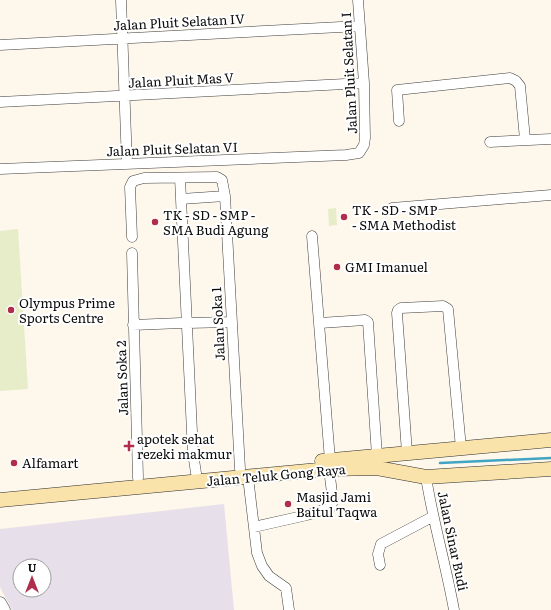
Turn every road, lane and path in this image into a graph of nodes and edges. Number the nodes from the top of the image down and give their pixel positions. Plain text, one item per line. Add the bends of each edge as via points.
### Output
1 (121, 0) edge
2 (358, 0) edge
3 (360, 26) junction
4 (122, 38) junction
5 (0, 45) edge
6 (364, 83) junction
7 (124, 96) junction
8 (0, 102) edge
9 (399, 121) dead end
10 (551, 139) edge
11 (525, 140) junction
12 (490, 142) dead end
13 (346, 155) joint
14 (127, 164) junction
15 (0, 168) edge
16 (180, 178) junction
17 (551, 195) edge
18 (225, 196) junction
19 (181, 199) junction
20 (392, 208) dead end
21 (312, 236) dead end
22 (132, 237) dead end
23 (178, 248) dead end
24 (132, 254) dead end
25 (231, 322) junction
26 (184, 323) junction
27 (320, 323) junction
28 (133, 325) junction
29 (551, 440) edge
30 (461, 448) junction
31 (407, 453) junction
32 (392, 454) junction
33 (376, 456) junction
34 (329, 465) junction
35 (392, 469) junction
36 (551, 469) edge
37 (244, 473) junction
38 (192, 474) junction
39 (426, 476) junction
40 (138, 482) junction
41 (0, 490) edge
42 (0, 500) edge
43 (432, 517) junction
44 (254, 527) junction
45 (380, 565) dead end
46 (0, 603) edge
47 (4, 610) edge
48 (289, 610) edge
49 (454, 610) edge

1 - 4 street
2 - 3 street, Jalan Pluit Selatan I
3 - 4 street, Jalan Pluit Selatan IV
3 - 6 street, Jalan Pluit Selatan I
4 - 5 street, Jalan Pluit Selatan IV
4 - 7 street
6 - 7 street, Jalan Pluit Mas V
6 - 13 street, Jalan Pluit Selatan I via 364,145 359,153
7 - 8 street, Jalan Pluit Mas V
7 - 14 street
9 - 11 street via 397,90 510,78 520,86
10 - 11 street
11 - 12 street
13 - 14 street, Jalan Pluit Selatan VI
14 - 15 street, Jalan Pluit Selatan VI
16 - 18 street, Jalan Soka 1 via 221,179
16 - 19 street
16 - 22 street via 144,178 132,183
17 - 20 street
18 - 19 street
18 - 25 street, Jalan Soka 1
19 - 26 street
21 - 27 street
23 - 26 street
24 - 28 street, Jalan Soka 2
25 - 26 street
25 - 37 street, Jalan Soka 1
26 - 28 street
26 - 38 street
27 - 33 street via 365,320 368,322
27 - 34 street
28 - 40 street, Jalan Soka 2
29 - 30 main road, Jalan Teluk Gong Raya
30 - 31 main road, Jalan Teluk Gong Raya
30 - 31 street via 448,309 443,306 401,308 397,313
31 - 32 main road, Jalan Teluk Gong Raya
32 - 33 main road, Jalan Teluk Gong Raya
32 - 35 main road
33 - 34 main road, Jalan Teluk Gong Raya
34 - 35 main road, Jalan Teluk Gong Raya
34 - 37 main road, Jalan Teluk Gong Raya
34 - 44 street via 333,501 330,508
35 - 39 main road, Jalan Teluk Gong Raya
36 - 39 main road, Jalan Teluk Gong Raya
37 - 38 main road, Jalan Teluk Gong Raya
37 - 40 main road, Jalan Teluk Gong Raya
37 - 44 street, Jalan Soka 1
38 - 40 main road, Jalan Teluk Gong Raya
39 - 43 street, Jalan Sinar Budi
40 - 41 main road, Jalan Teluk Gong Raya
40 - 42 main road, Jalan Teluk Gong Raya
43 - 45 street via 381,544 378,554
43 - 49 street, Jalan Sinar Budi
44 - 48 street, Jalan Soka 1 via 262,566 268,576 286,588
46 - 47 street

